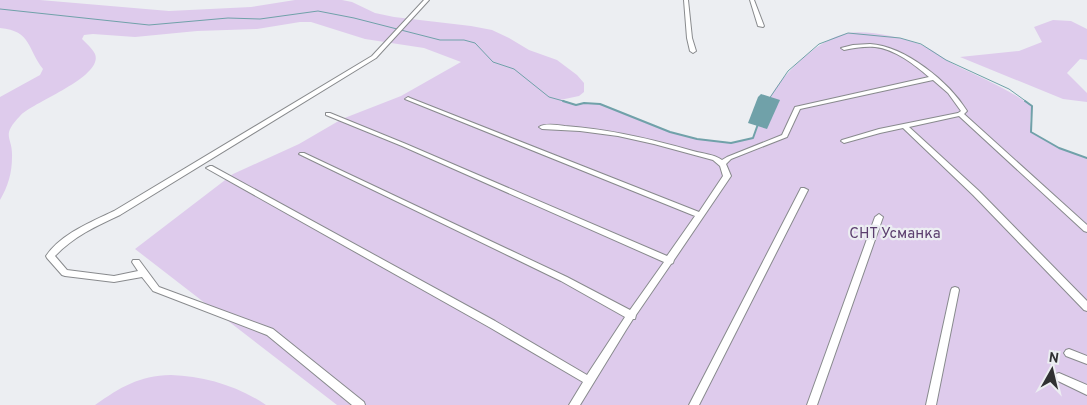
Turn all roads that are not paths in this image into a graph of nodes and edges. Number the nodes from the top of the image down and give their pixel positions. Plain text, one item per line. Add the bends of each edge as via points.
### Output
1 (427, 0) edge
2 (686, 0) edge
3 (752, 0) edge
4 (761, 26) dead end
5 (844, 48) dead end
6 (693, 51) dead end
7 (933, 78) junction
8 (408, 99) dead end
9 (328, 114) dead end
10 (960, 114) junction
11 (905, 126) junction
12 (542, 127) dead end
13 (844, 141) dead end
14 (302, 154) dead end
15 (722, 164) junction
16 (210, 168) dead end
17 (804, 190) dead end
18 (700, 216) junction
19 (879, 217) dead end
20 (1087, 229) edge
21 (670, 261) junction
22 (136, 262) dead end
23 (144, 273) junction
24 (955, 290) dead end
25 (1087, 307) edge
26 (632, 316) junction
27 (1069, 353) dead end
28 (1087, 360) edge
29 (1058, 377) dead end
30 (589, 381) junction
31 (1087, 390) edge
32 (360, 405) edge
33 (574, 405) edge
34 (694, 405) edge
35 (812, 405) edge
36 (931, 405) edge

1 - 23 street via 374,57 117,213 89,226 50,256 66,273 114,279
2 - 6 street via 688,37
3 - 4 street
5 - 7 street via 861,45 893,50
7 - 10 street via 961,105 964,111
7 - 15 street via 797,108 785,136 728,158
8 - 18 street
9 - 21 street
10 - 11 street
10 - 20 street
11 - 13 street
11 - 25 street via 964,181
12 - 15 street via 573,127 639,138 718,160
14 - 26 street via 556,275
15 - 18 street via 727,176
16 - 30 street
17 - 34 street
18 - 21 street
19 - 35 street
21 - 26 street
22 - 23 street
23 - 32 street via 156,289 270,332
24 - 36 street
26 - 30 street
27 - 28 street
29 - 31 street
30 - 33 street

